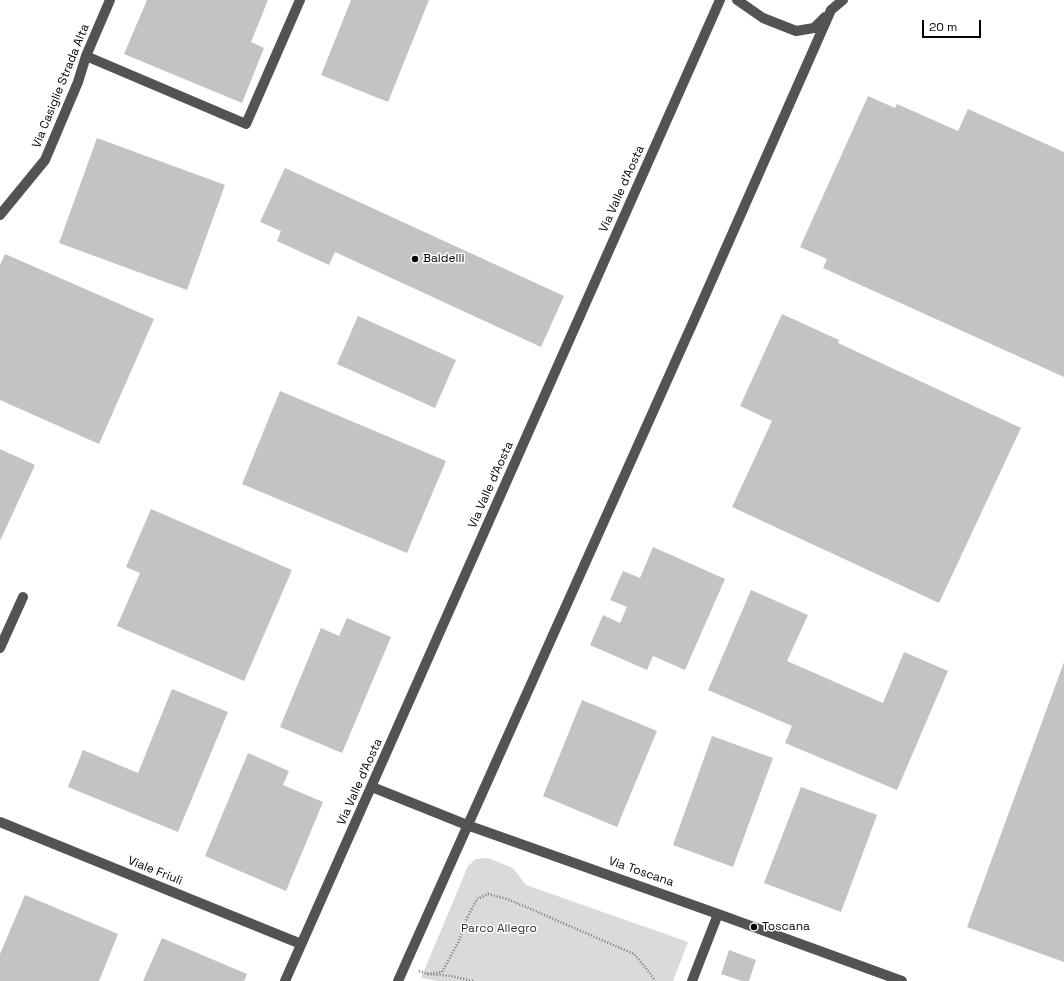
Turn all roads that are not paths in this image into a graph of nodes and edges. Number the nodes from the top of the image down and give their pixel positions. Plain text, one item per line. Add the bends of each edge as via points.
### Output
1 (110, 0) edge
2 (300, 0) edge
3 (720, 0) edge
4 (736, 0) edge
5 (843, 0) edge
6 (832, 5) edge
7 (86, 56) junction
8 (0, 215) edge
9 (23, 597) dead end
10 (0, 648) edge
11 (372, 787) junction
12 (0, 822) edge
13 (467, 825) junction
14 (718, 914) junction
15 (301, 944) junction
16 (285, 981) edge
17 (398, 981) edge
18 (692, 981) edge
19 (902, 981) edge

1 - 7 street, Via Casiglie Strada Alta
2 - 7 street via 246,124
3 - 11 street, Via Valle d'Aosta
4 - 6 street via 763,18 796,31 814,28
5 - 6 street
6 - 13 street
7 - 8 street, Via Casiglie Strada Alta via 78,82 45,160
9 - 10 street
11 - 13 street, Via Toscana
11 - 15 street, Via Valle d'Aosta
12 - 15 street, Viale Friuli
13 - 14 street, Via Toscana
13 - 17 street
14 - 18 street
14 - 19 street, Via Toscana
15 - 16 street, Via Valle d'Aosta

